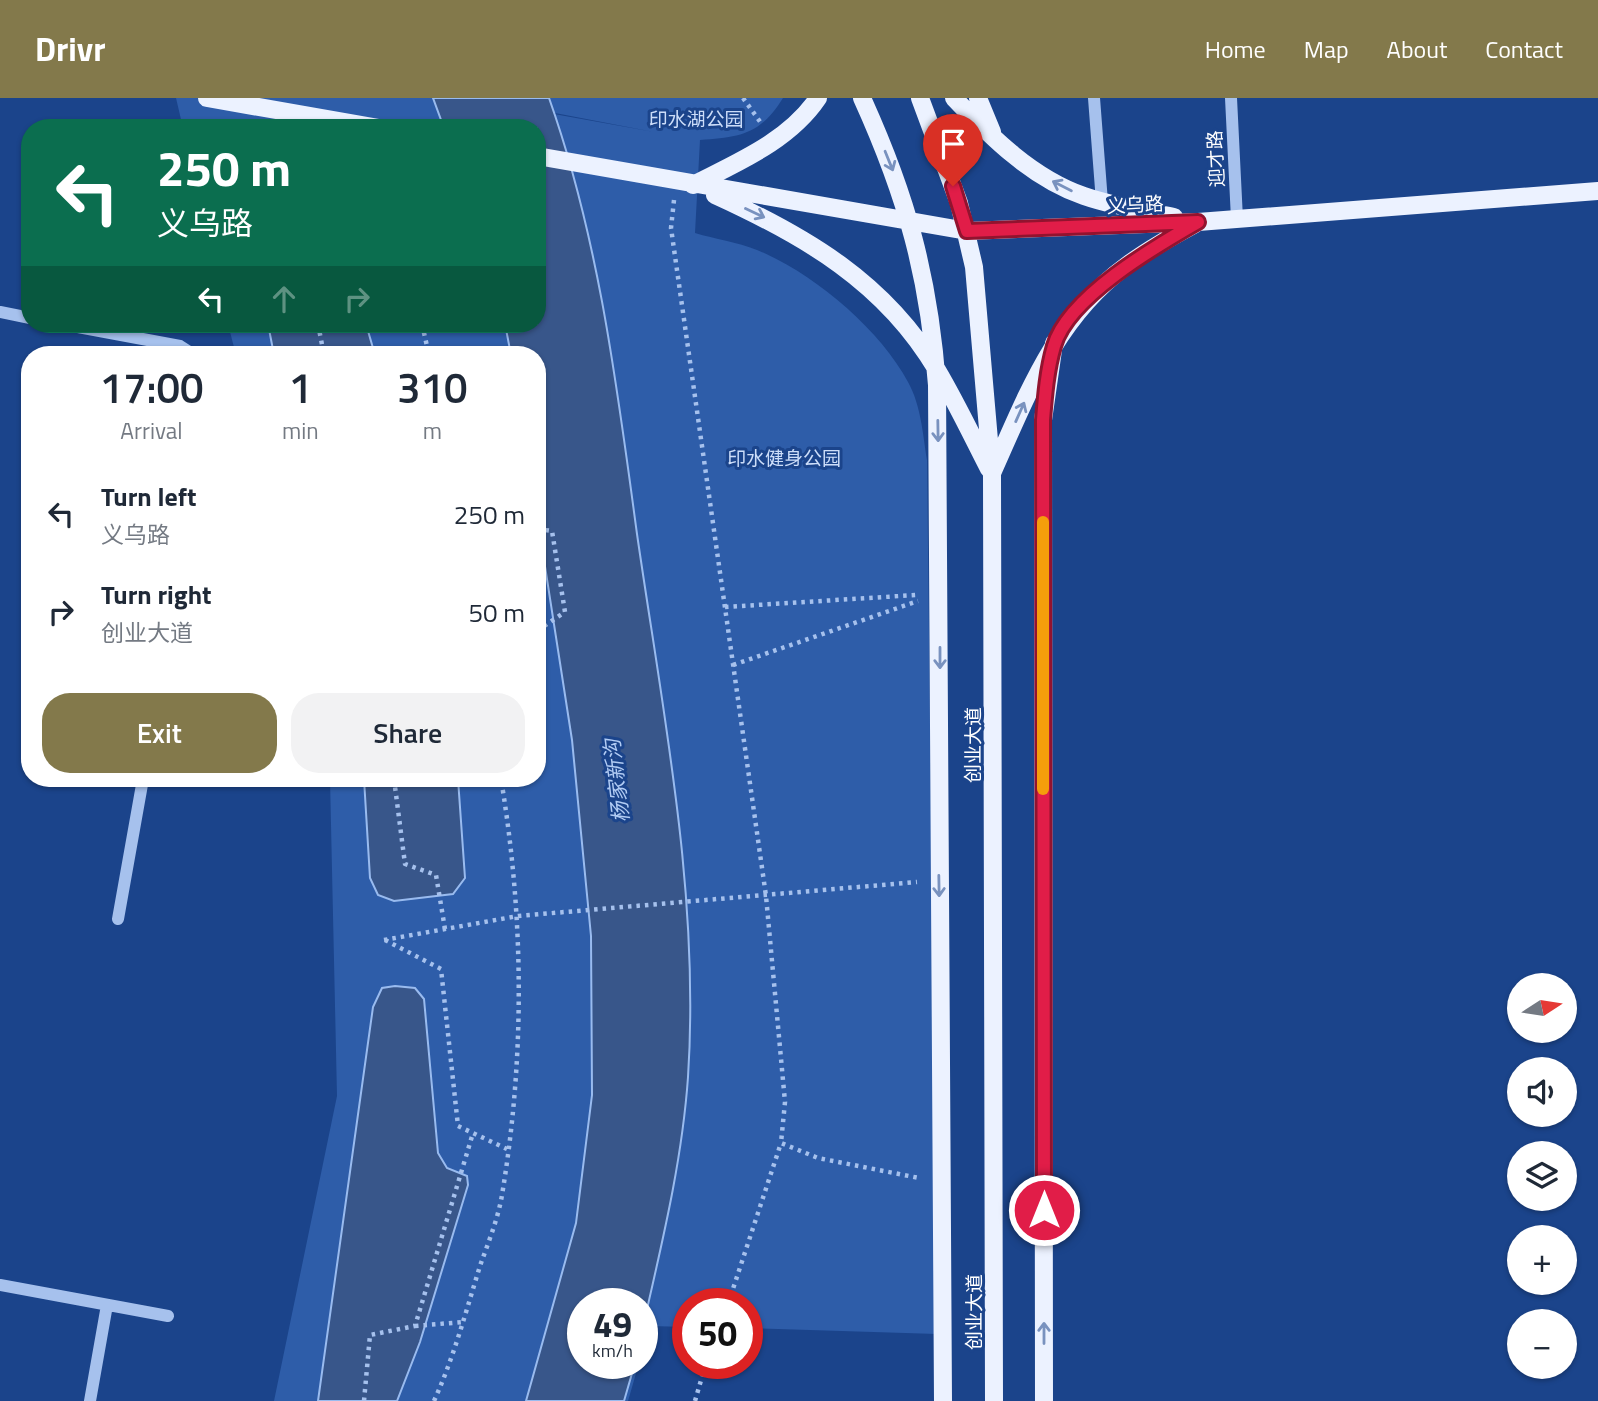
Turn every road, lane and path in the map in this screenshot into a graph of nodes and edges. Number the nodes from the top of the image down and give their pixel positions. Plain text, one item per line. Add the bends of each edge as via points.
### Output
1 (207, 98) edge
2 (743, 98) edge
3 (818, 98) edge
4 (862, 98) edge
5 (920, 98) edge
6 (954, 98) edge
7 (978, 98) edge
8 (1094, 98) edge
9 (1231, 98) edge
10 (330, 119) edge
11 (995, 138) junction
12 (774, 141) junction
13 (546, 158) edge
14 (685, 183) junction
15 (1598, 191) edge
16 (1102, 202) junction
17 (1237, 219) junction
18 (911, 222) junction
19 (1198, 222) junction
20 (967, 231) junction
21 (0, 312) edge
22 (21, 316) edge
23 (110, 333) edge
24 (1054, 343) junction
25 (180, 346) edge
26 (936, 368) junction
27 (992, 475) junction
28 (546, 530) edge
29 (940, 594) junction
30 (725, 607) junction
31 (546, 625) edge
32 (733, 665) junction
33 (143, 787) edge
34 (395, 787) edge
35 (501, 787) edge
36 (939, 880) junction
37 (766, 896) junction
38 (518, 916) junction
39 (118, 919) dead end
40 (445, 929) junction
41 (474, 1133) junction
42 (781, 1143) junction
43 (507, 1149) junction
44 (943, 1183) junction
45 (0, 1285) edge
46 (733, 1288) edge
47 (107, 1305) junction
48 (168, 1316) dead end
49 (463, 1322) junction
50 (415, 1326) junction
51 (701, 1379) edge
52 (90, 1401) edge
53 (365, 1401) edge
54 (434, 1401) edge
55 (695, 1401) edge
56 (943, 1401) edge
57 (994, 1401) edge
58 (1044, 1401) edge

1 - 10 main road
2 - 12 path
3 - 12 main road
4 -> 18 main road
5 - 20 main road, 创业大道
6 - 11 main road
7 - 11 main road
8 - 16 street
9 - 17 street, 迎才路
16 -> 11 main road via 1036,171
12 - 14 main road
13 - 14 main road
14 - 18 main road, 义乌路
14 -> 26 main road via 785,227 840,263 894,314
14 - 30 path via 671,228
15 - 17 main road, 义乌路
16 - 19 main road
17 - 19 main road, 义乌路
18 - 20 main road, 义乌路
18 - 26 main road via 924,273
19 - 20 main road, 义乌路
19 - 24 main road via 1102,285
20 - 27 main road, 创业大道 via 979,298
21 - 22 street
23 - 25 street
27 -> 24 main road
58 -> 24 main road via 1043,420
26 - 27 main road
26 -> 29 main road
27 - 57 main road, 创业大道
28 - 31 path via 552,531 565,612
29 - 30 path
29 - 32 path
29 -> 36 main road
30 - 32 path
32 - 37 path
33 - 39 street
34 - 40 path via 405,864 436,875
35 - 38 path via 514,854
36 - 37 path
36 -> 44 main road
37 - 38 path
37 - 42 path via 785,1102
38 - 40 path
38 - 43 path via 517,1074
40 - 41 path via 384,940 441,970 458,1126
41 - 43 path
41 - 50 path
42 - 44 path via 818,1158
42 - 46 path
43 - 49 path via 502,1197
44 - 56 main road
45 - 47 street
47 - 48 street
47 - 52 street
49 - 50 path
49 - 54 path
50 - 53 path via 370,1335
51 - 55 path

